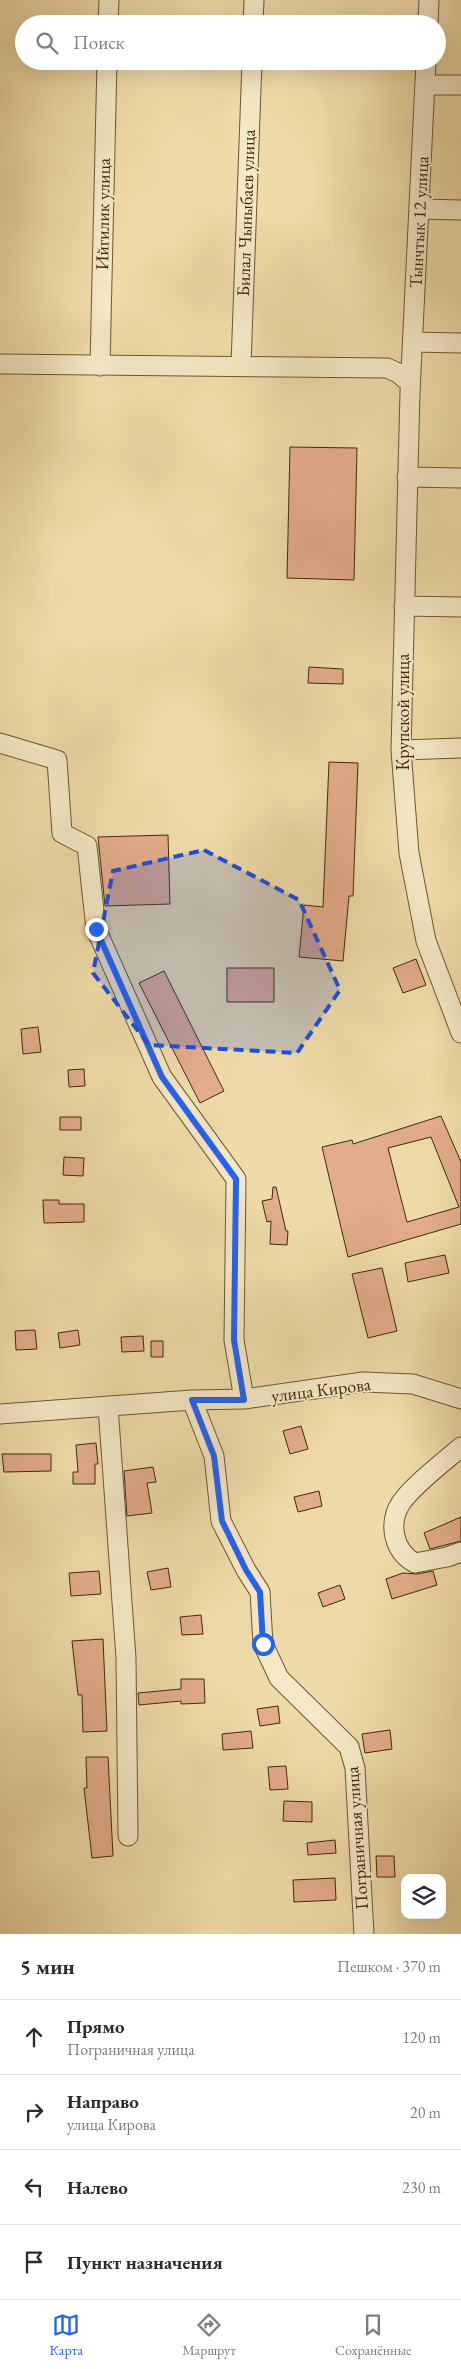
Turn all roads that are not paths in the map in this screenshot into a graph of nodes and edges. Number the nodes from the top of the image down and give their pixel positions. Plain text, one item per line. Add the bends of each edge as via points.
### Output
1 (109, 0) edge
2 (254, 0) edge
3 (429, 0) edge
4 (108, 15) edge
5 (253, 15) edge
6 (428, 15) edge
7 (108, 70) edge
8 (252, 70) edge
9 (426, 70) edge
10 (426, 85) junction
11 (461, 85) edge
12 (420, 209) junction
13 (461, 210) edge
14 (413, 342) junction
15 (461, 342) edge
16 (0, 364) edge
17 (241, 365) junction
18 (100, 366) junction
19 (410, 384) junction
20 (408, 477) junction
21 (461, 478) edge
22 (404, 606) junction
23 (461, 607) edge
24 (0, 743) edge
25 (461, 748) edge
26 (402, 750) junction
27 (461, 1033) edge
28 (461, 1399) edge
29 (192, 1400) junction
30 (244, 1400) junction
31 (108, 1406) junction
32 (0, 1414) edge
33 (461, 1447) edge
34 (461, 1552) edge
35 (128, 1836) dead end
36 (364, 1934) edge

1 - 4 street
2 - 5 street
3 - 6 street
7 - 18 street, Ийгилик улица
8 - 17 street, Билал Чыныбаев улица
9 - 10 street, Тынчтык 12 улица
10 - 11 street
10 - 12 street, Тынчтык 12 улица
12 - 13 street
12 - 14 street, Тынчтык 12 улица
14 - 15 street
14 - 19 street, Тынчтык 12 улица
16 - 18 street
17 - 18 street
17 - 19 street via 387,368
19 - 20 street, Крупской улица
20 - 21 street
20 - 22 street, Крупской улица
22 - 23 street
22 - 26 street, Крупской улица
24 - 30 street via 57,760 62,833 87,846 96,929 162,1077 236,1179 234,1340
25 - 26 street
26 - 27 street, Крупской улица via 410,853 424,932
28 - 30 street, улица Кирова via 413,1384 362,1382
29 - 30 street, улица Кирова
29 - 31 street, улица Кирова
29 - 36 street, Пограничная улица via 214,1456 222,1521 260,1592 263,1644 279,1678 349,1747 355,1768
31 - 32 street, улица Кирова
31 - 35 street via 126,1658
33 - 34 street via 402,1502 394,1525 395,1540 401,1551 415,1563

